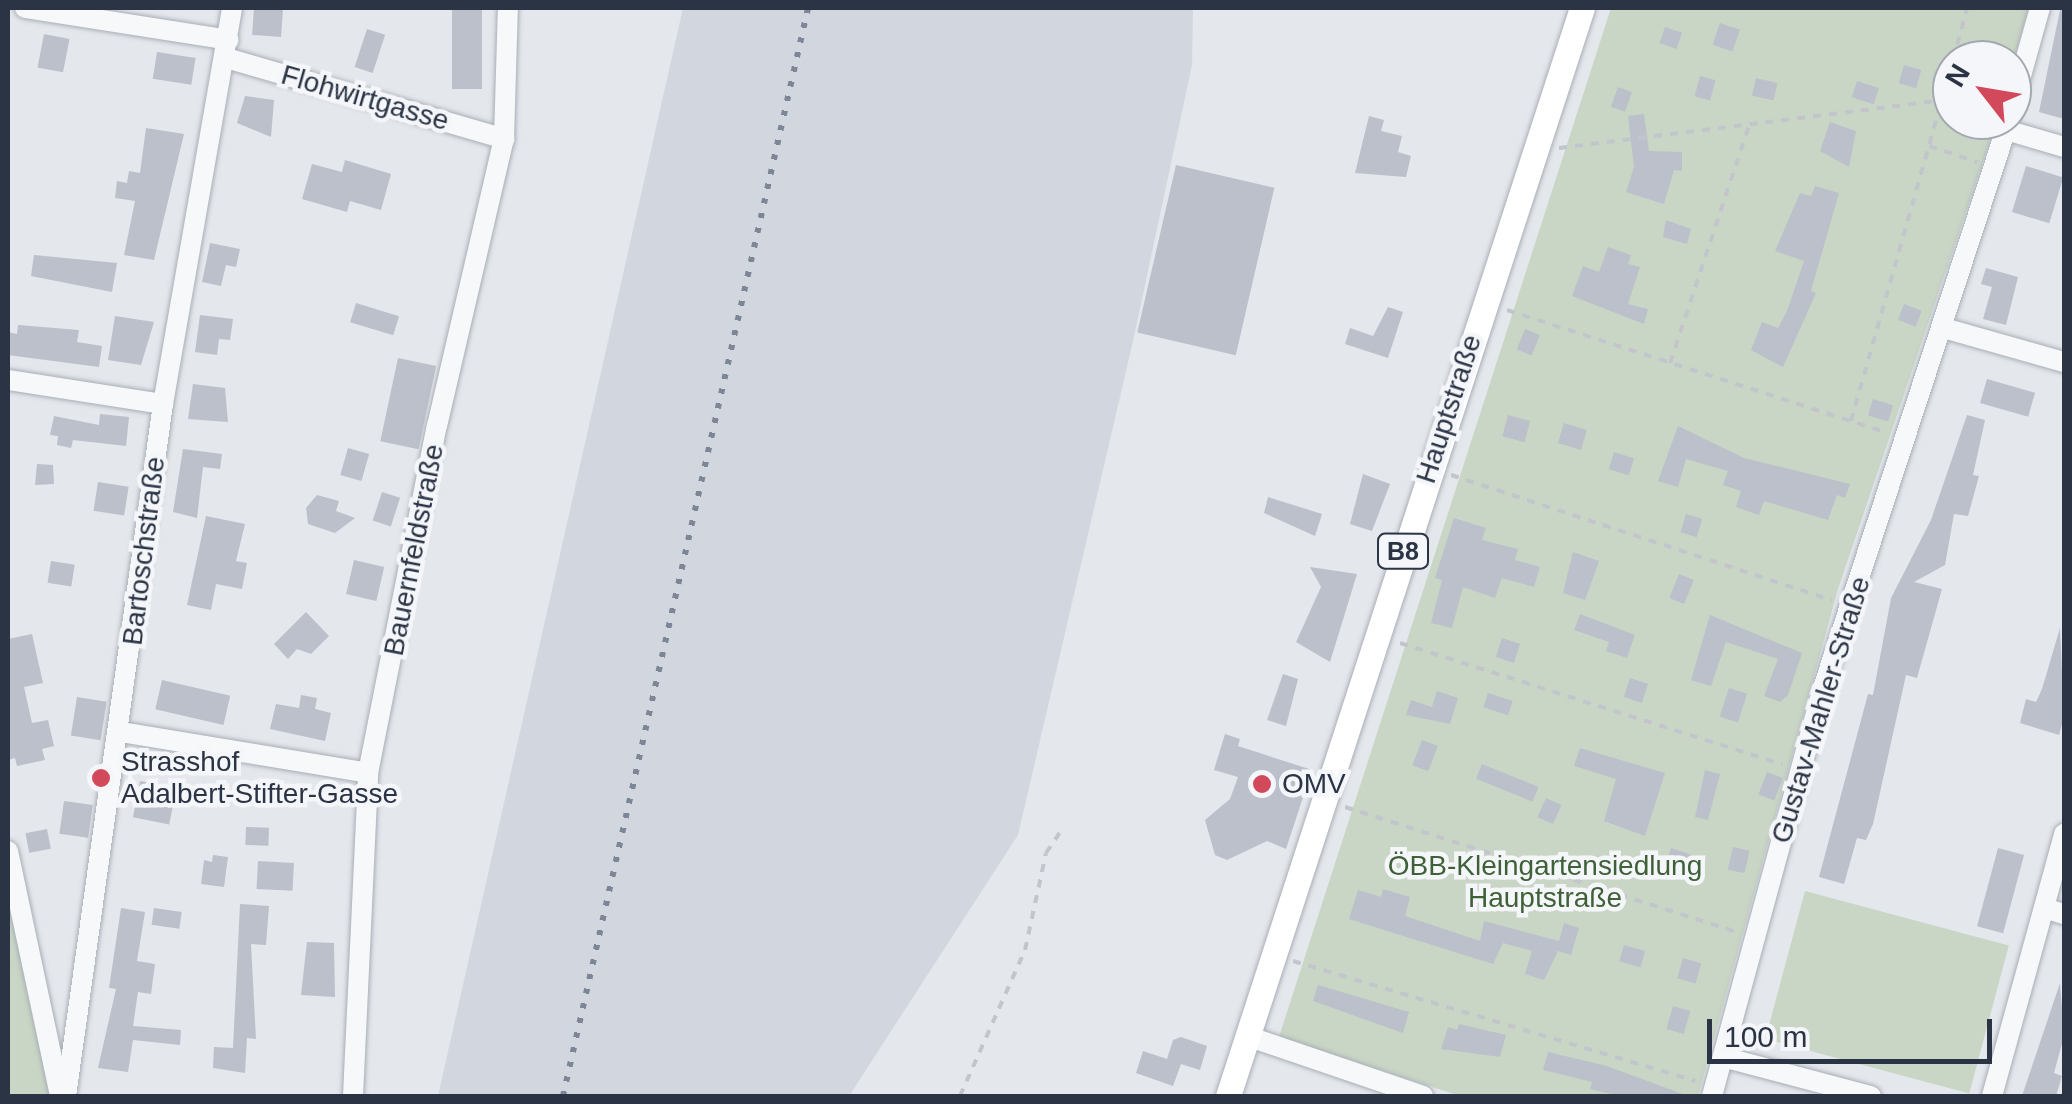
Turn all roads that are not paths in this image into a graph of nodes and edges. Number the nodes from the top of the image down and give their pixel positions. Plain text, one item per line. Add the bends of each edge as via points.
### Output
1 (25, 8) edge
2 (232, 8) edge
3 (508, 8) edge
4 (1578, 8) edge
5 (2040, 8) edge
6 (2031, 40) edge
7 (227, 49) junction
8 (2032, 134) edge
9 (504, 138) junction
10 (2002, 140) edge
11 (2064, 146) edge
12 (1944, 328) junction
13 (2064, 362) edge
14 (8, 380) edge
15 (162, 404) junction
16 (121, 732) junction
17 (368, 774) junction
18 (2064, 834) edge
19 (8, 851) edge
20 (2054, 911) edge
21 (1247, 1036) junction
22 (1723, 1057) junction
23 (1714, 1092) edge
24 (63, 1096) edge
25 (353, 1096) edge
26 (1228, 1096) edge
27 (1423, 1096) edge
28 (1871, 1096) edge
29 (1992, 1096) edge

1 - 7 street, Flohwirtgasse
2 - 7 street, Bartoschstraße
3 - 9 street, Bauernfeldstraße
4 - 21 main road, Hauptstraße / B8
5 - 6 street
7 - 9 street, Flohwirtgasse
7 - 15 street, Bartoschstraße
8 - 11 street
9 - 17 street, Bauernfeldstraße via 437,426
10 - 12 street, Gustav-Mahler-Straße
12 - 13 street
12 - 22 street, Gustav-Mahler-Straße via 1800,770
14 - 15 street
15 - 16 street, Bartoschstraße
16 - 17 street
16 - 24 street, Bartoschstraße
17 - 25 street, Bauernfeldstraße
18 - 20 street
19 - 24 street
20 - 29 street
21 - 26 main road, Hauptstraße / B8
21 - 27 street
22 - 23 street, Gustav-Mahler-Straße
22 - 28 street

